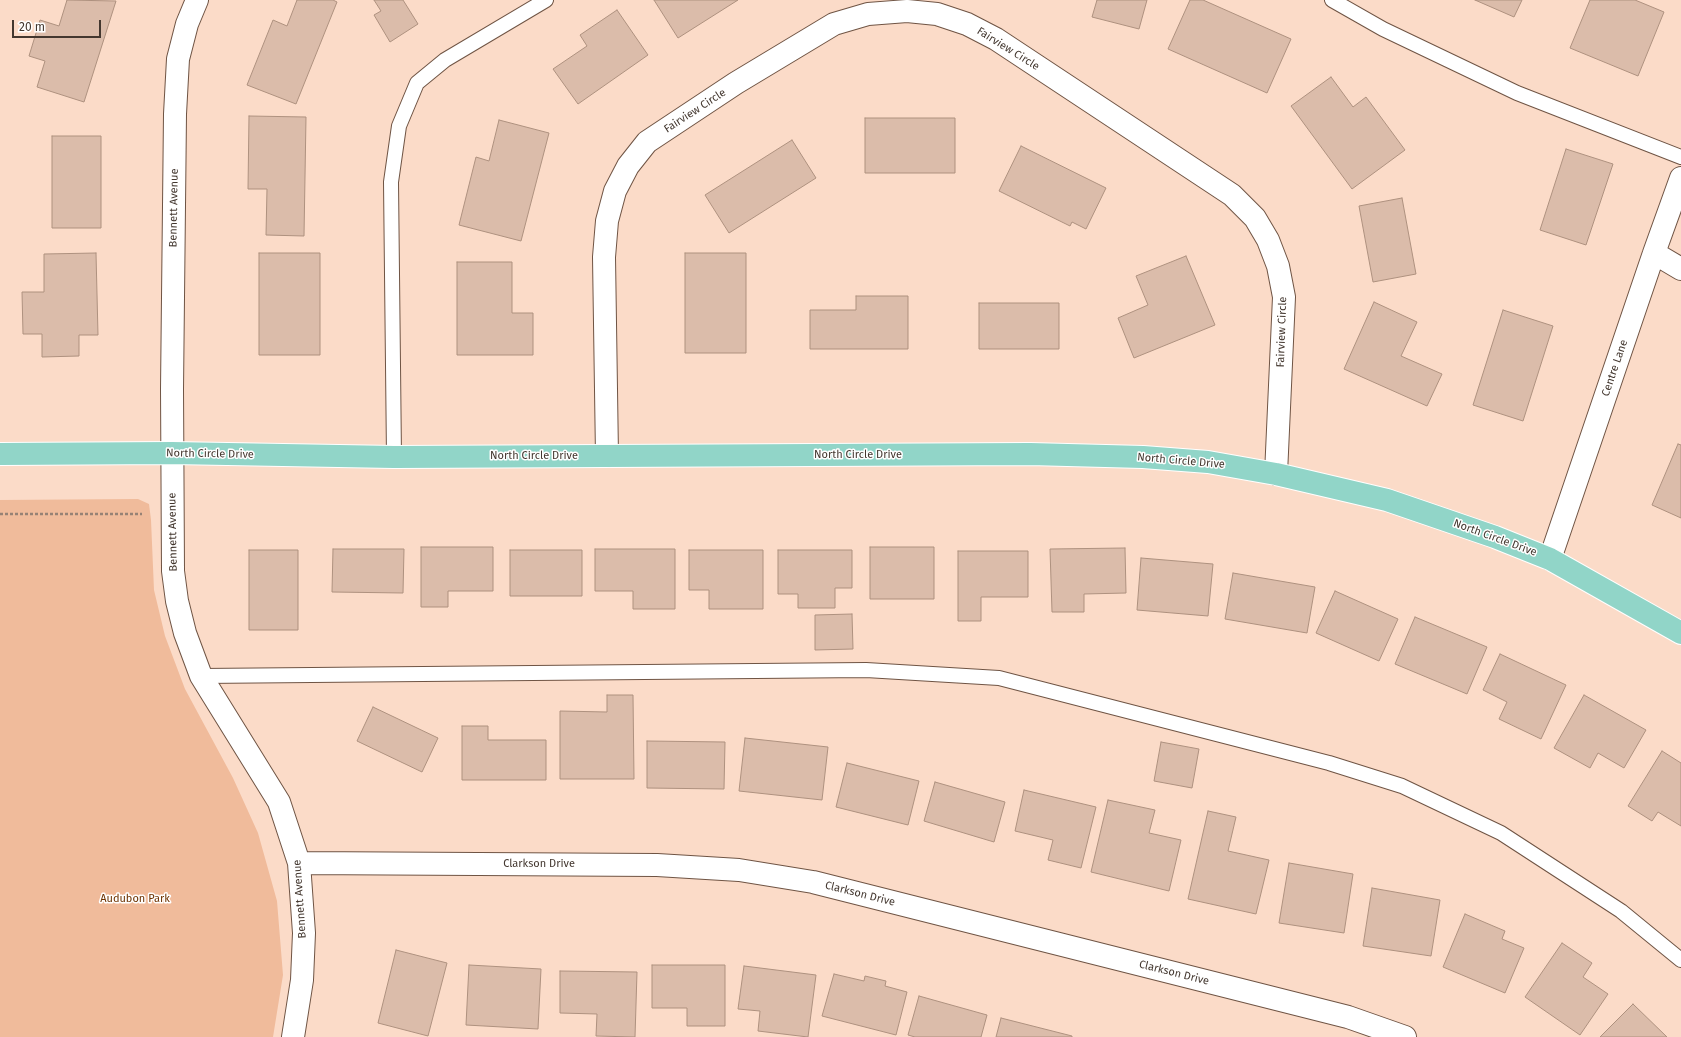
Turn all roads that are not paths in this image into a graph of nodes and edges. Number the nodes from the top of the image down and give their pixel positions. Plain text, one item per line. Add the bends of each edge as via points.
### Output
1 (197, 0) edge
2 (546, 0) edge
3 (1332, 0) edge
4 (1681, 157) edge
5 (1681, 178) edge
6 (1654, 253) junction
7 (1681, 269) edge
8 (172, 453) junction
9 (0, 454) edge
10 (607, 456) junction
11 (394, 457) junction
12 (1276, 474) junction
13 (1550, 559) junction
14 (1681, 633) edge
15 (201, 676) junction
16 (299, 863) junction
17 (1681, 960) edge
18 (293, 1037) edge
19 (1405, 1037) edge

1 - 8 street, Bennett Avenue via 187,24 178,59 175,114
2 - 11 lane via 445,60 417,84 398,126 391,182
3 - 4 lane via 1383,29 1517,93
5 - 6 street, Centre Lane
6 - 7 street
6 - 13 street, Centre Lane
8 - 9 main road, North Circle Drive
8 - 11 main road, North Circle Drive
8 - 15 street, Bennett Avenue via 177,601
10 - 11 main road, North Circle Drive
10 - 12 main road, North Circle Drive via 1038,454 1208,462
10 - 12 street, Fairview Circle via 604,257 607,222 615,191 628,166 647,142 834,24 868,14 908,10 937,14 967,24 996,39 1232,195 1255,218 1268,240 1278,266 1284,297
12 - 13 main road, North Circle Drive via 1387,500 1496,537
13 - 14 main road, North Circle Drive
15 - 16 street, Bennett Avenue via 279,802
15 - 17 lane via 866,670 999,678 1329,763 1402,786 1501,833 1621,911
16 - 18 street, Bennett Avenue via 304,933 302,980
16 - 19 street, Clarkson Drive via 657,865 739,870 813,882 1348,1018

